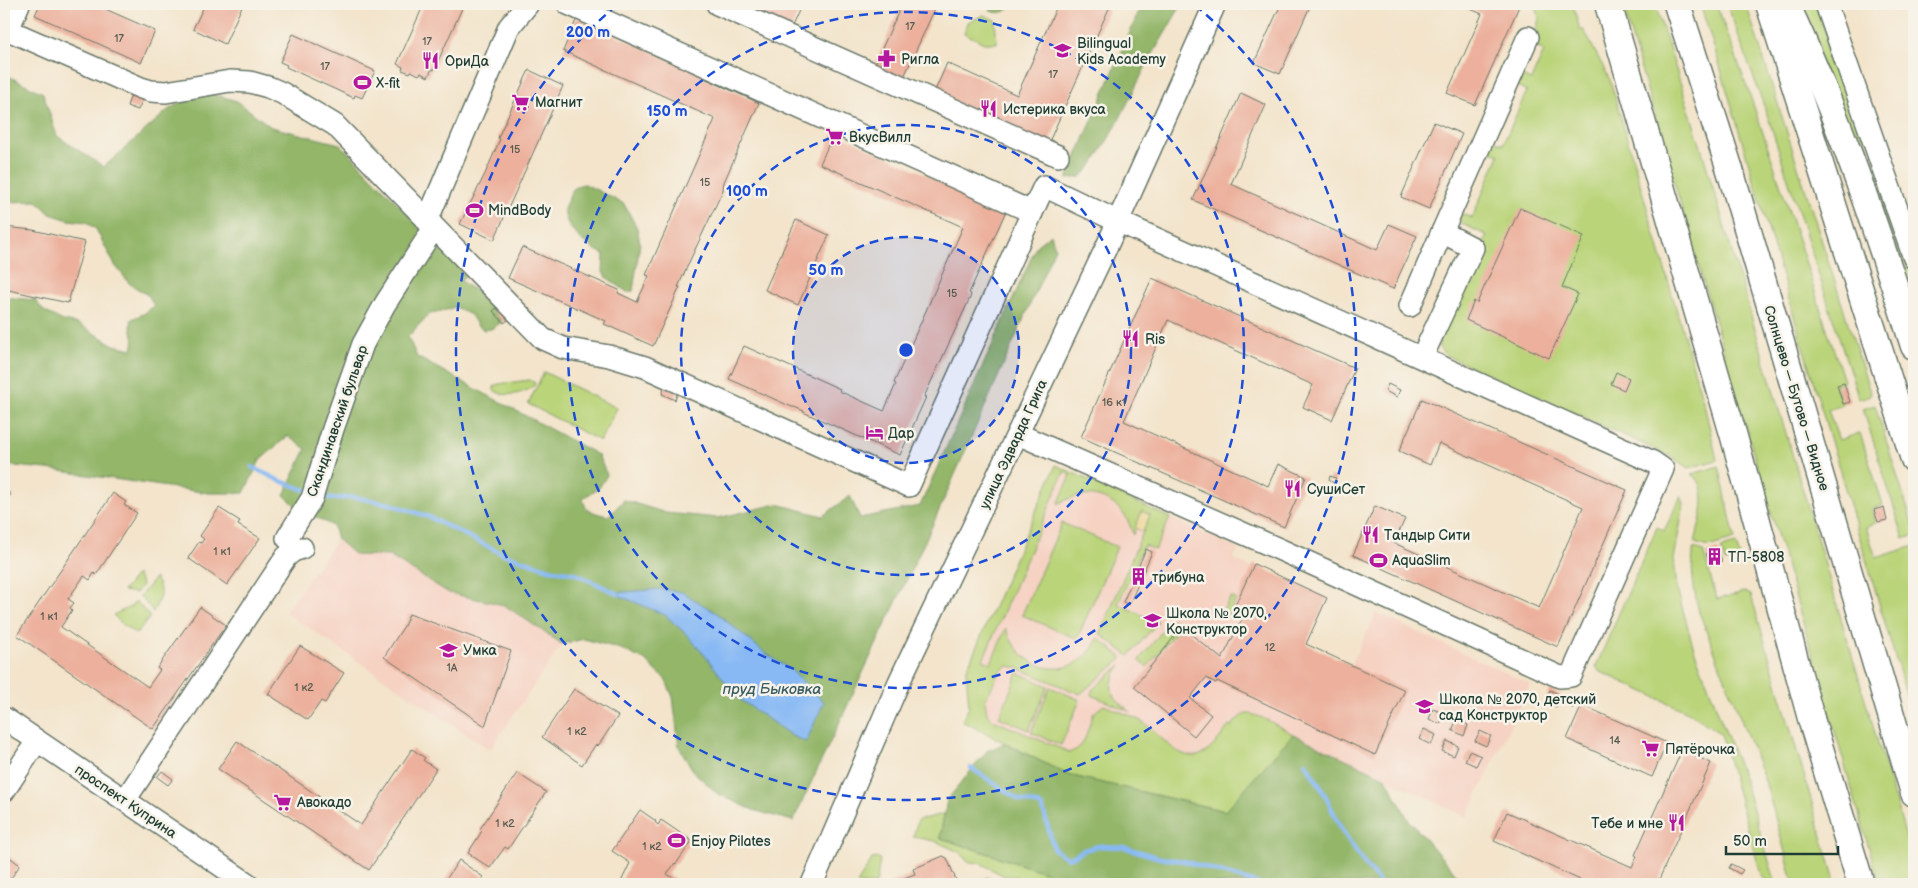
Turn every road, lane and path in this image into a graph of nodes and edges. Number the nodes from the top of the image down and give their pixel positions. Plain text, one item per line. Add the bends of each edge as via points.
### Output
1 (19, 4) edge
2 (528, 4) edge
3 (568, 4) edge
4 (717, 4) edge
5 (1215, 4) edge
6 (1608, 4) edge
7 (1677, 4) edge
8 (1769, 4) edge
9 (1786, 4) edge
10 (1826, 4) edge
11 (1528, 38) dead end
12 (1058, 156) dead end
13 (1032, 212) junction
14 (1117, 220) junction
15 (431, 224) junction
16 (1442, 232) junction
17 (1914, 258) edge
18 (1410, 306) dead end
19 (1914, 346) edge
20 (1422, 357) junction
21 (1018, 434) junction
22 (1914, 459) edge
23 (6, 726) edge
24 (37, 741) junction
25 (4, 791) edge
26 (1914, 793) edge
27 (125, 800) junction
28 (248, 884) edge
29 (812, 884) edge
30 (1861, 884) edge

1 - 15 street via 8,30 141,88 181,90 230,81 250,82 282,93 335,125
2 - 15 street, Скандинавский бульвар via 509,27
3 - 13 street
4 - 12 street
5 - 14 street, улица Эдварда Грига
6 - 30 main road
7 - 26 main road, Солнцево — Бутово — Видное
8 - 22 main road
9 - 19 main road via 1837,123 1872,216
10 - 17 street
11 - 16 street
13 - 14 street via 1044,186
13 - 15 street via 909,486 645,367 549,343 535,333
14 - 20 street
14 - 21 street, улица Эдварда Грига
15 - 27 street, Скандинавский бульвар via 363,344 293,551
16 - 18 street
16 - 20 street via 1473,248
20 - 21 street via 1663,468 1571,676 1554,675
21 - 29 street, улица Эдварда Грига via 899,682
23 - 24 street, проспект Куприна
24 - 25 street
24 - 27 street, проспект Куприна
27 - 28 street, проспект Куприна

